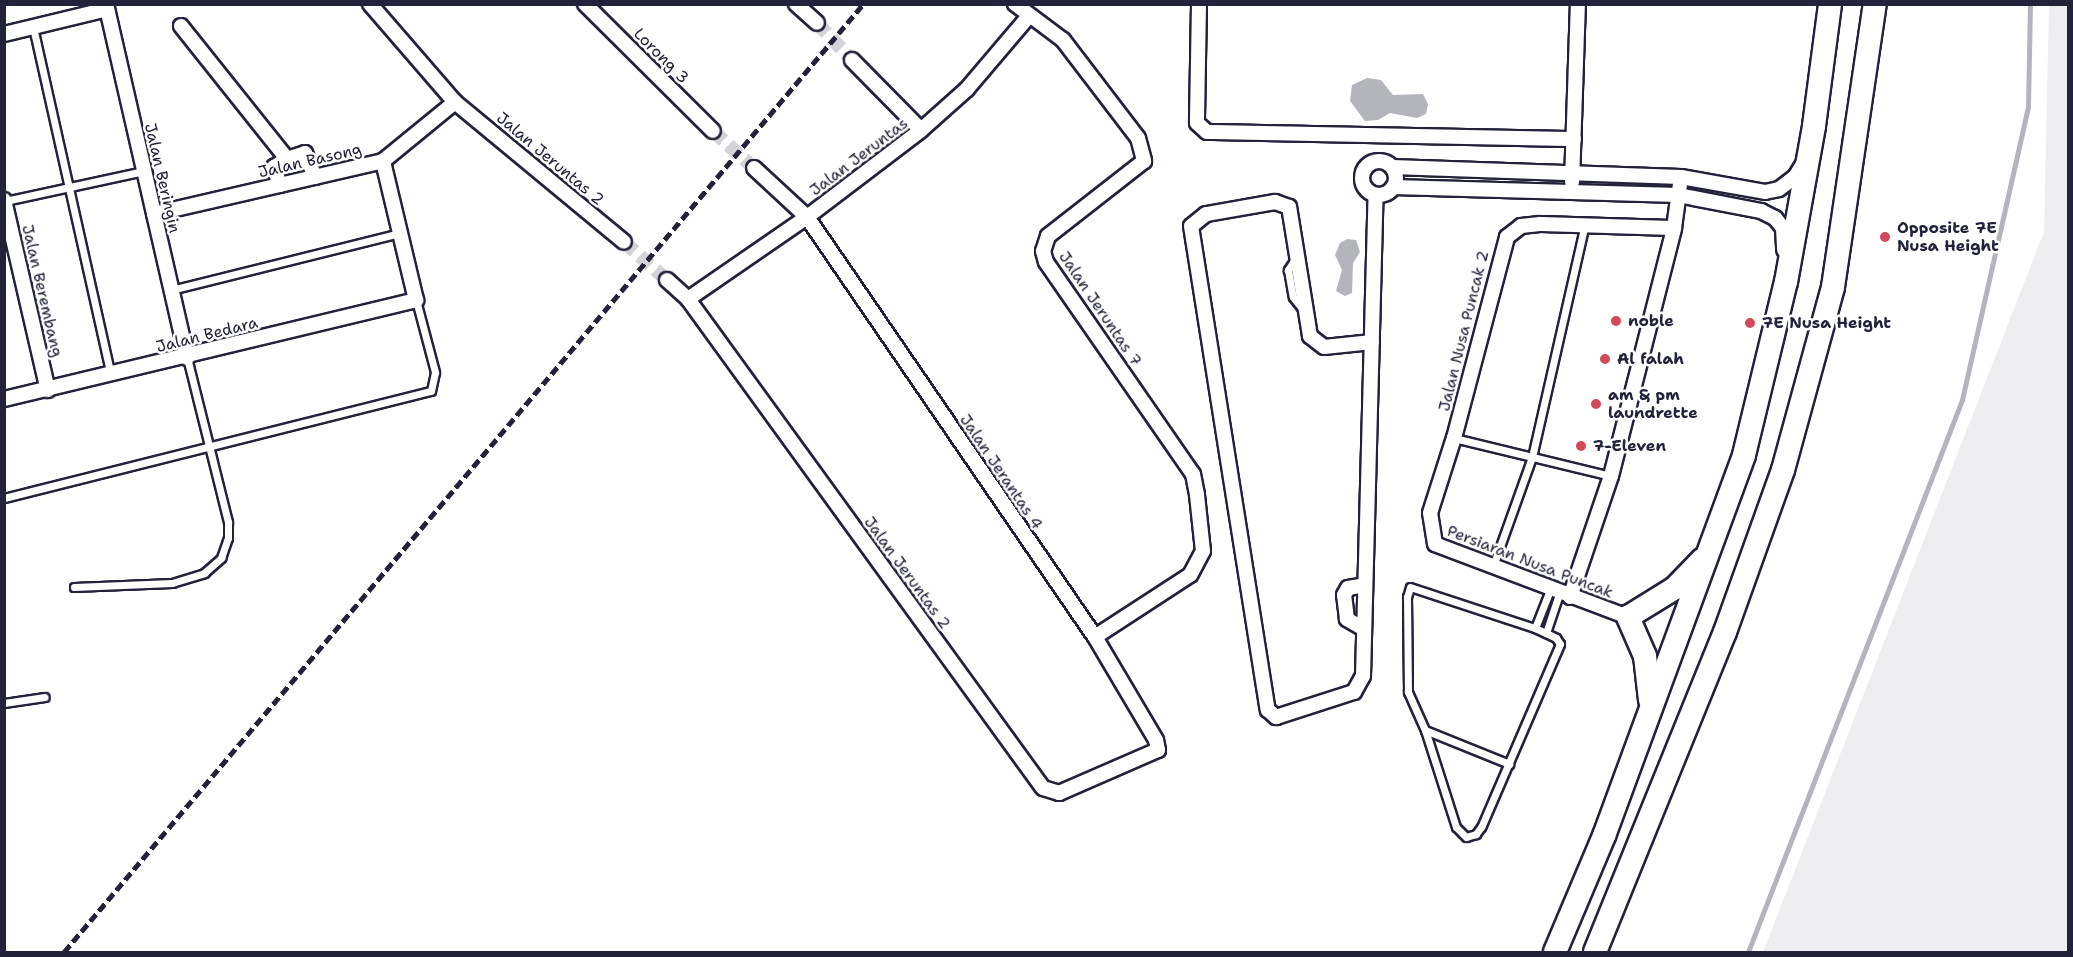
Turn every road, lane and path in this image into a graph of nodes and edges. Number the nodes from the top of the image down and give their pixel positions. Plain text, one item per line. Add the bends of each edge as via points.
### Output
1 (370, 4) edge
2 (585, 4) edge
3 (796, 4) edge
4 (1015, 4) edge
5 (1199, 4) edge
6 (1578, 4) edge
7 (1830, 4) edge
8 (1875, 4) edge
9 (106, 7) edge
10 (1029, 16) junction
11 (817, 23) tunnel mouth
12 (181, 26) dead end
13 (33, 27) junction
14 (4, 34) edge
15 (852, 60) tunnel mouth
16 (454, 102) junction
17 (921, 130) junction
18 (713, 131) tunnel mouth
19 (1574, 139) junction
20 (1807, 157) junction
21 (287, 159) junction
22 (383, 161) junction
23 (1392, 167) junction
24 (754, 168) tunnel mouth
25 (144, 171) junction
26 (1572, 173) junction
27 (315, 177) junction
28 (1681, 177) junction
29 (280, 185) junction
30 (68, 187) junction
31 (1394, 187) junction
32 (1572, 192) junction
33 (1376, 195) junction
34 (1678, 195) junction
35 (5, 200) edge
36 (154, 214) junction
37 (807, 217) junction
38 (1585, 224) junction
39 (1674, 228) junction
40 (400, 234) junction
41 (624, 242) tunnel mouth
42 (667, 280) tunnel mouth
43 (1786, 282) junction
44 (171, 290) junction
45 (688, 299) junction
46 (416, 300) junction
47 (1372, 342) junction
48 (187, 358) junction
49 (111, 375) junction
50 (48, 390) junction
51 (4, 399) edge
52 (1454, 438) junction
53 (209, 447) junction
54 (1532, 456) junction
55 (1611, 476) junction
56 (4, 498) edge
57 (1430, 529) joint
58 (1710, 551) junction
59 (1492, 569) junction
60 (1365, 585) junction
61 (74, 587) dead end
62 (1560, 593) junction
63 (1628, 617) junction
64 (1535, 628) junction
65 (1364, 629) junction
66 (1546, 633) junction
67 (1095, 637) junction
68 (45, 697) dead end
69 (4, 703) edge
70 (1650, 709) junction
71 (1425, 730) junction
72 (1158, 750) joint
73 (1509, 764) junction
74 (1555, 952) edge
75 (1595, 952) edge

1 - 16 street, Jalan Jeruntas 2
2 - 18 street, Lorong 3
3 - 11 street
4 - 10 street
5 - 19 street via 1197,123 1207,132
6 - 19 street
7 - 20 main road
8 - 75 main road via 1833,287 1783,470 1725,632
9 - 13 street
9 - 25 street, Jalan Beringin
10 - 17 street, Jalan Jeruntas via 966,89
10 - 67 street, Jalan Jeruntas 7 via 1063,40 1138,138 1144,161 1048,236 1043,251 1046,262 1193,474 1203,551 1190,575
12 - 21 street
13 - 14 street
13 - 30 lane
15 - 17 street
16 - 22 street, Jalan Basong
16 - 41 street, Jalan Jeruntas 2
17 - 37 street, Jalan Jeruntas
19 - 26 street
20 - 28 street via 1795,177 1779,189 1766,192
20 - 43 main road
21 - 27 street via 305,153
21 - 29 street via 274,167
22 - 27 street, Jalan Basong
22 - 40 street
23 - 26 street
23 - 31 street
23 - 33 street via 1377,162 1364,172 1366,189
24 - 37 street
25 - 30 lane
25 - 36 street, Jalan Beringin
26 - 28 street
26 - 32 street
27 - 29 street, Jalan Basong
28 - 34 street
29 - 36 street, Jalan Basong
30 - 35 lane
30 - 49 lane
31 - 32 street
31 - 33 street
32 - 34 street
33 - 47 street
34 - 39 street
34 - 43 street via 1761,211 1775,218 1783,228
35 - 50 street, Jalan Berembang
36 - 44 street, Jalan Beringin
37 - 45 street, Jalan Jeruntas
37 - 67 street, Jalan Jerantas 4
38 - 39 street, Jalan Nusa Puncak 2
38 - 52 street, Jalan Nusa Puncak 2 via 1521,226 1507,237
38 - 54 lane
39 - 55 street
40 - 44 lane
40 - 46 street
42 - 45 street, Jalan Jeruntas 2
43 - 58 main road via 1744,455
44 - 48 street, Jalan Beringin
45 - 72 street, Jalan Jeruntas 2 via 1043,788 1059,793
46 - 48 street, Jalan Bedara
46 - 53 lane via 435,372 430,391
47 - 60 street
47 - 65 street via 1324,347 1310,336 1293,215 1283,204 1206,214 1191,226 1268,710 1276,717 1287,716 1354,692 1362,676
48 - 49 street, Jalan Bedara
48 - 53 lane
49 - 50 street, Jalan Bedara
50 - 51 street, Jalan Bedara
52 - 54 lane
52 - 57 street, Jalan Nusa Puncak 2 via 1430,513
53 - 56 lane
53 - 61 lane via 229,530 225,549 215,566 172,583
54 - 55 lane
54 - 59 lane
55 - 62 street
57 - 59 street, Persiaran Nusa Puncak via 1435,544
58 - 63 main road via 1675,588
58 - 70 main road
59 - 62 street, Persiaran Nusa Puncak
60 - 65 street
60 - 65 street via 1348,588 1344,595 1347,619
62 - 63 street, Persiaran Nusa Puncak
62 - 64 lane
62 - 66 lane
63 - 70 main road via 1645,656
64 - 66 lane
64 - 71 lane via 1410,587 1408,692
66 - 73 lane via 1557,638 1561,650
67 - 72 street, Jalan Jerantas 4 via 1156,740
68 - 69 lane
70 - 74 main road
71 - 73 lane
71 - 73 lane via 1456,827 1466,837 1476,834 1481,827

